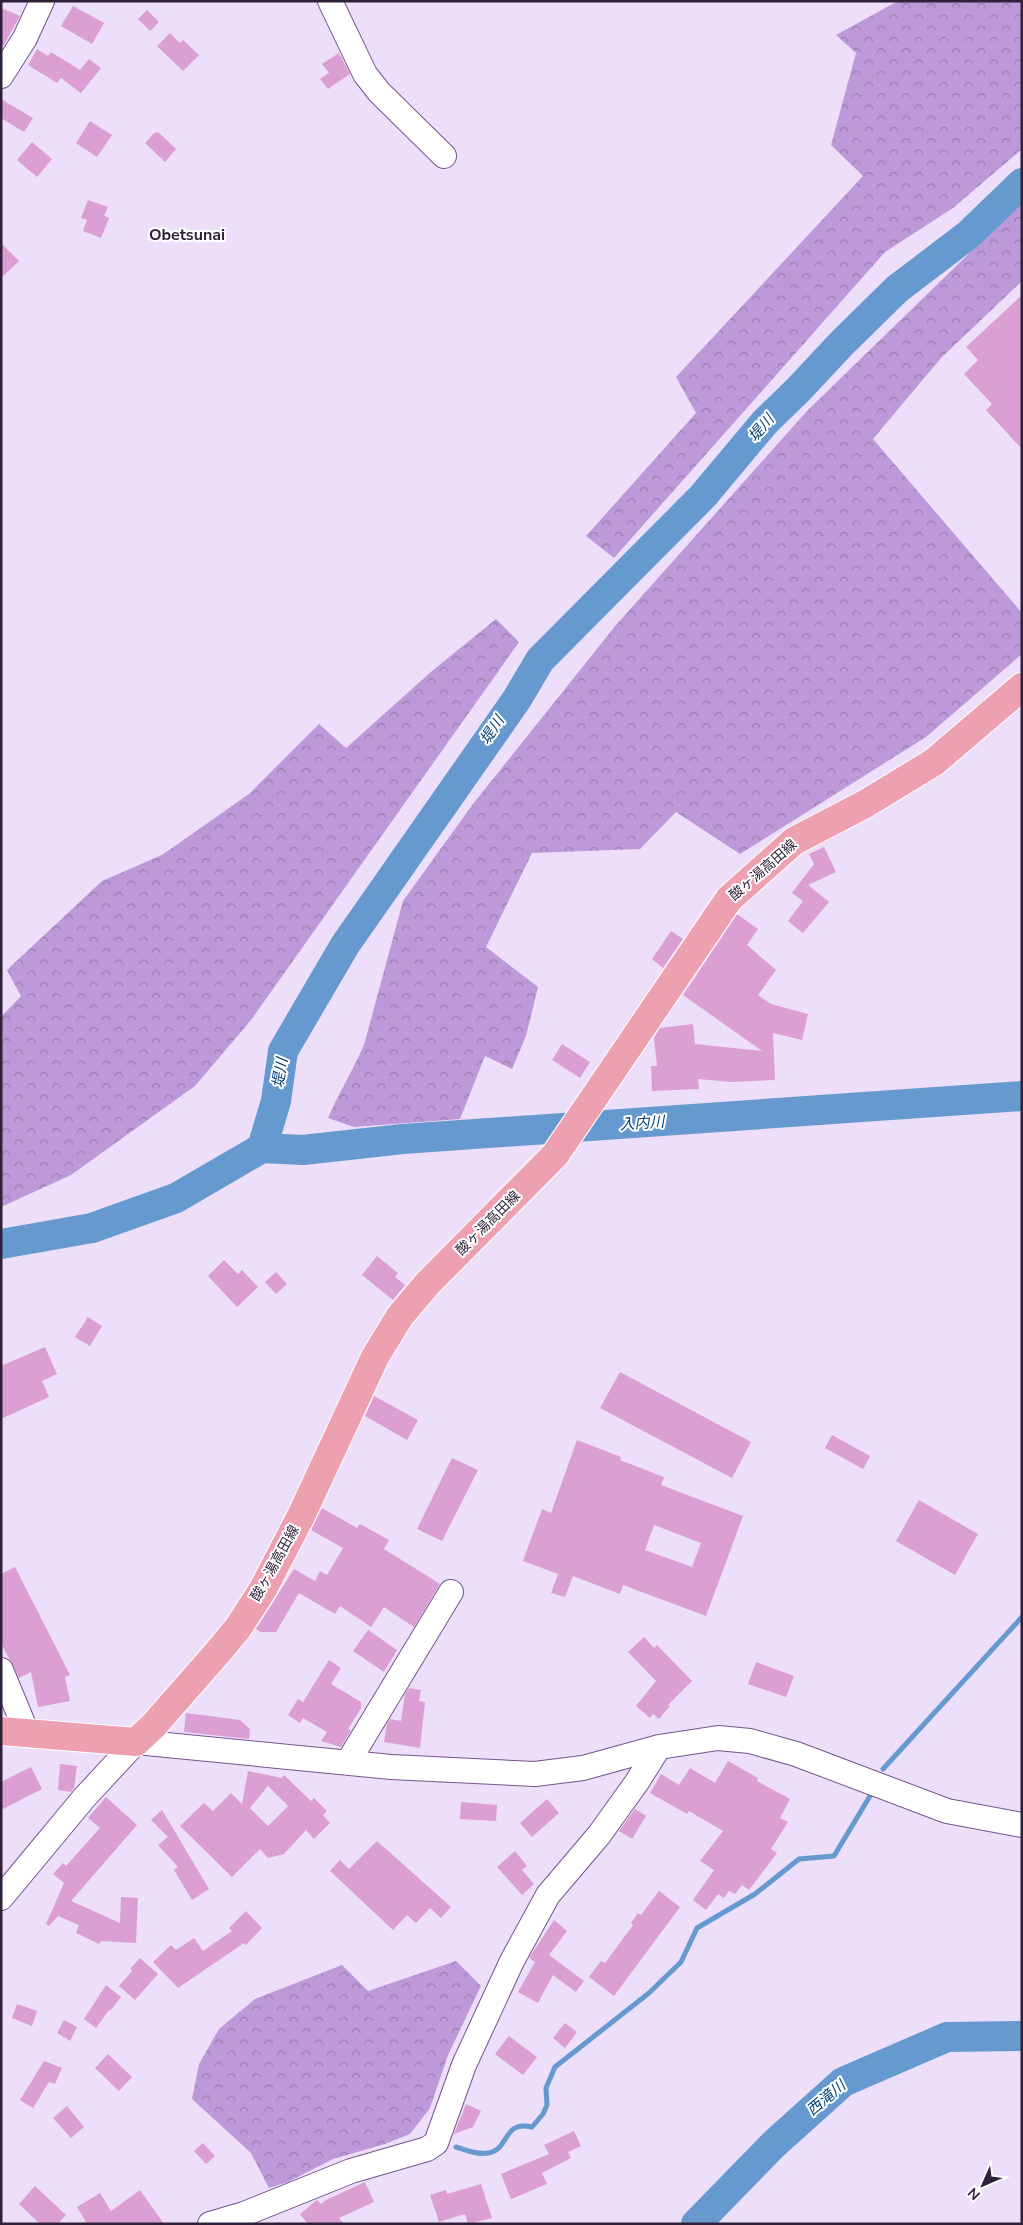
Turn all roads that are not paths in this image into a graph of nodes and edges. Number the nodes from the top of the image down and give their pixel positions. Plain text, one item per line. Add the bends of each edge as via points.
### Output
1 (42, 1) edge
2 (330, 1) edge
3 (1, 76) edge
4 (444, 156) dead end
5 (1022, 687) edge
6 (451, 1592) dead end
7 (1, 1670) edge
8 (14, 1732) edge
9 (136, 1742) junction
10 (659, 1747) junction
11 (348, 1762) junction
12 (1022, 1825) edge
13 (1, 1898) edge
14 (247, 2219) edge
15 (210, 2224) edge

1 - 3 street via 25,38
2 - 4 street via 365,74
5 - 9 main road, 酸ヶ湯高田線 via 934,762 865,804 794,841 729,898 555,1155 428,1283 400,1316 375,1357 263,1589 228,1640
6 - 11 street
7 - 8 street
8 - 9 main road
9 - 11 street
9 - 13 street via 84,1798
10 - 11 street via 583,1768 535,1774
10 - 12 street via 718,1738 750,1741 796,1754 947,1811
10 - 14 street via 599,1835 548,1894 512,1961 464,2065 436,2143 418,2152 352,2171
14 - 15 street

